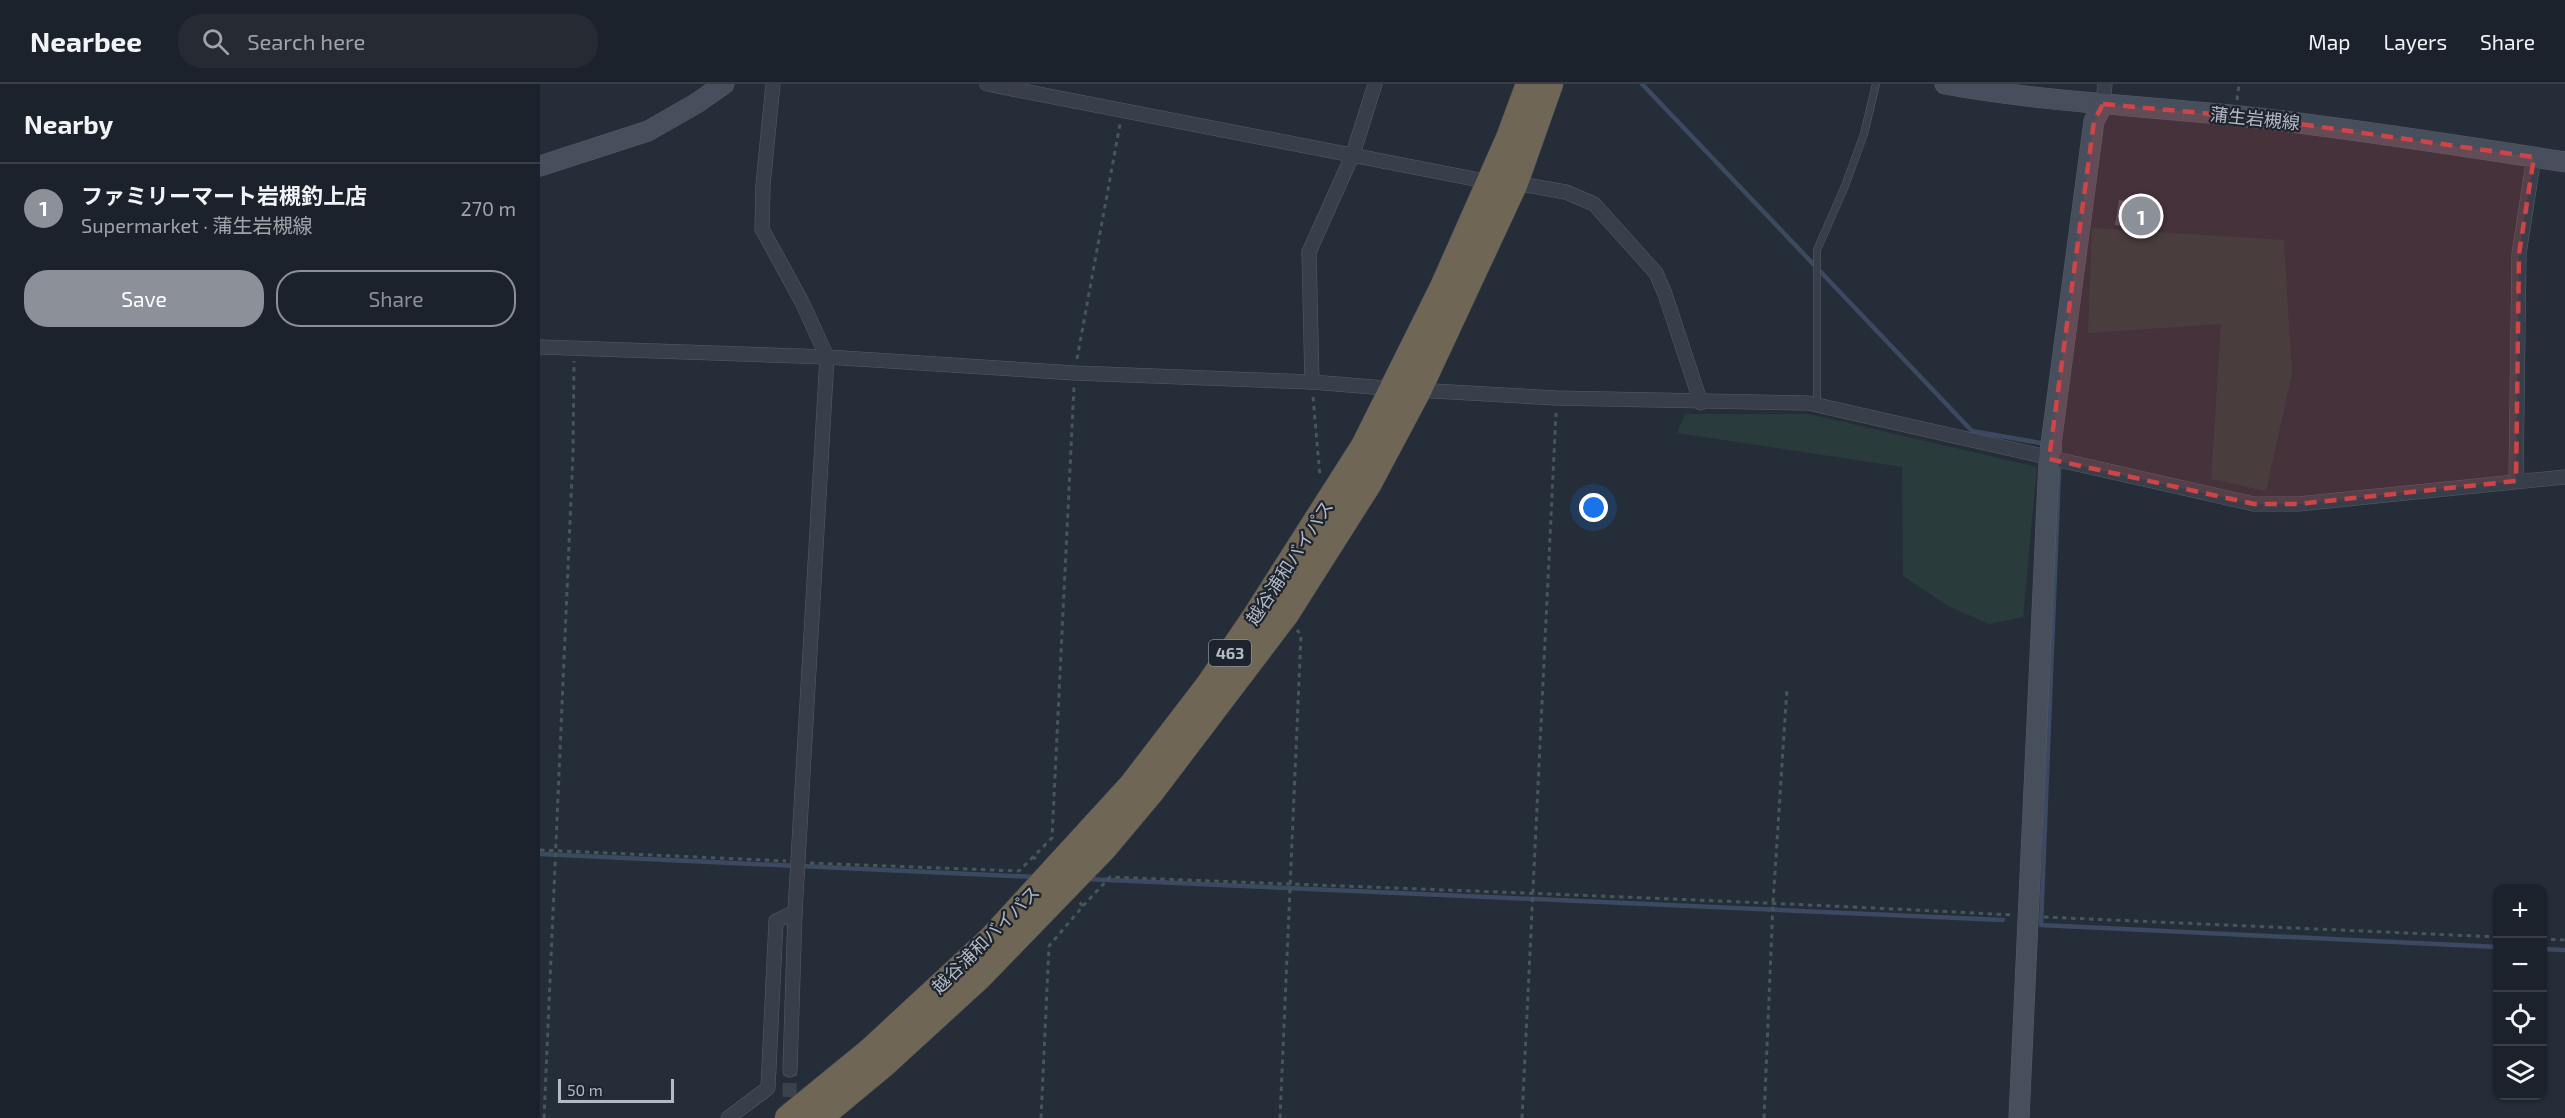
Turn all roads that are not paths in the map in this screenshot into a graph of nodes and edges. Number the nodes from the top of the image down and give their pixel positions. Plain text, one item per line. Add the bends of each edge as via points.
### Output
1 (724, 84) edge
2 (773, 84) edge
3 (987, 84) edge
4 (1375, 84) edge
5 (1528, 84) edge
6 (1550, 84) edge
7 (1876, 84) edge
8 (1945, 84) edge
9 (2104, 94) edge
10 (1353, 154) junction
11 (2534, 157) junction
12 (2565, 162) edge
13 (540, 166) edge
14 (1490, 182) junction
15 (1515, 183) junction
16 (540, 347) edge
17 (826, 357) junction
18 (1312, 382) junction
19 (1405, 390) junction
20 (1701, 403) junction
21 (1817, 405) junction
22 (2049, 459) junction
23 (2565, 477) edge
24 (2516, 481) junction
25 (1067, 890) junction
26 (795, 912) junction
27 (790, 1070) tunnel mouth
28 (728, 1118) edge
29 (788, 1118) edge
30 (819, 1118) edge
31 (2019, 1118) edge

1 - 13 street via 648,131
2 - 17 street via 762,229 802,302
3 - 10 street
4 - 10 street
5 - 14 highway, 越谷浦和バイパス / 463
6 - 15 highway, 越谷浦和バイパス / 463
7 - 21 lane via 1864,134 1817,250
8 - 9 street, 蒲生岩槻線 via 2018,96
9 - 11 street, 蒲生岩槻線
9 - 22 street via 2094,121
10 - 14 street
10 - 18 street via 1309,252
11 - 12 street, 蒲生岩槻線
11 - 24 street via 2519,254
14 - 19 highway, 越谷浦和バイパス / 463 via 1443,287
15 - 19 highway, 越谷浦和バイパス / 463
15 - 20 street via 1566,192 1594,204 1656,273
16 - 17 street
17 - 18 street via 1075,373
17 - 26 street
18 - 19 street
19 - 20 street
19 - 25 highway, 越谷浦和バイパス / 463 via 1364,446 1208,686 1132,785
19 - 25 highway, 越谷浦和バイパス / 463 via 1369,483 1286,614 1150,792
20 - 21 street
21 - 22 street
22 - 24 street via 2254,504 2298,504
22 - 31 street
23 - 24 street
25 - 29 highway, 越谷浦和バイパス / 463 via 990,939 870,1051
25 - 30 highway, 越谷浦和バイパス / 463 via 978,978
26 - 27 street
26 - 28 street via 776,921 768,1088

